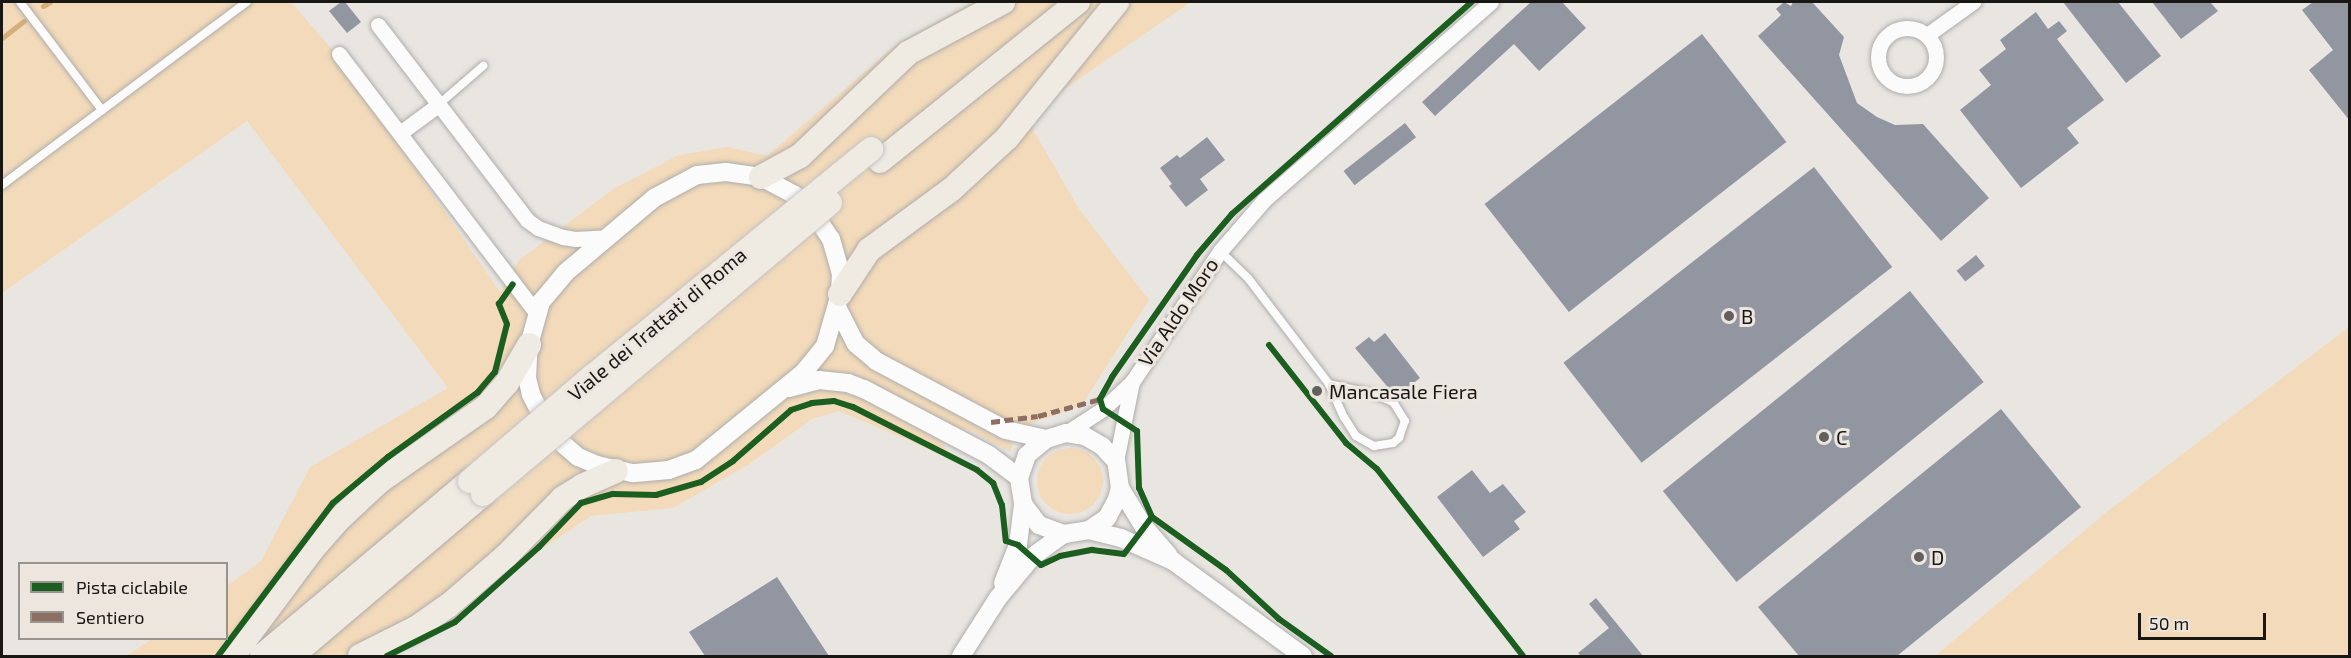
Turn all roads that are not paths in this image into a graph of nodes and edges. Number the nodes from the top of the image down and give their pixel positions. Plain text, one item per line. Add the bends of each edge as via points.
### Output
1 (20, 2) edge
2 (247, 2) edge
3 (1003, 2) edge
4 (1062, 2) edge
5 (1078, 2) edge
6 (1117, 2) edge
7 (1491, 2) edge
8 (1973, 2) edge
9 (378, 26) dead end
10 (1927, 35) dead end
11 (339, 54) dead end
12 (483, 66) dead end
13 (438, 105) junction
14 (102, 110) junction
15 (400, 133) junction
16 (876, 155) junction
17 (761, 177) junction
18 (2, 185) edge
19 (608, 237) junction
20 (1220, 250) junction
21 (839, 302) junction
22 (536, 313) junction
23 (529, 345) junction
24 (1132, 382) junction
25 (1329, 384) junction
26 (784, 389) junction
27 (1066, 433) junction
28 (1046, 439) junction
29 (1116, 461) junction
30 (616, 471) junction
31 (1019, 478) junction
32 (477, 487) junction
33 (1120, 488) junction
34 (1023, 504) junction
35 (1089, 530) junction
36 (1064, 534) junction
37 (1173, 561) junction
38 (998, 598) junction
39 (233, 657) edge
40 (262, 657) edge
41 (292, 657) edge
42 (360, 657) edge
43 (961, 657) edge
44 (1303, 657) edge

1 - 14 lane
2 - 14 lane
3 - 17 highway via 908,53 800,156
4 - 16 highway, Viale dei Trattati di Roma
5 - 16 highway, Viale dei Trattati di Roma
6 - 21 highway via 1007,138 952,189 869,250
7 - 20 street, Via Aldo Moro via 1264,200
8 - 10 street
9 - 13 street
11 - 15 street
12 - 13 lane
13 - 15 street
13 - 19 street via 527,220 563,237
14 - 18 lane
15 - 22 street
16 - 32 highway, Viale dei Trattati di Roma, bridge
17 - 19 street via 726,171 697,175 654,198
17 - 21 street via 795,195 823,226 841,273
19 - 22 street via 554,283
20 - 24 street, Via Aldo Moro
20 - 25 lane via 1248,278
21 - 26 street via 825,346
21 - 28 street via 856,344 876,361 1006,430
22 - 23 street
23 - 30 street via 529,386 547,426 578,457
23 - 39 highway via 507,383 486,407 380,482 336,522
24 - 27 street, Via Aldo Moro via 1103,409
24 - 29 street, Via Aldo Moro
25 - 25 lane via 1356,436 1374,446 1399,438 1405,421 1393,402
26 - 30 street via 696,460 656,473
26 - 31 street via 819,380 864,389 989,455
27 - 28 street
27 - 29 street via 1085,436
28 - 31 street via 1027,455
29 - 33 street
30 - 42 highway via 563,498 506,556 448,606
31 - 34 street
32 - 40 highway, Viale dei Trattati di Roma
32 - 41 highway, Viale dei Trattati di Roma
33 - 35 street via 1107,518
33 - 37 street via 1144,527
34 - 36 street via 1039,525
34 - 38 street via 1018,545
35 - 36 street
35 - 37 street via 1121,538
36 - 38 street via 1032,557
37 - 44 street
38 - 43 street

